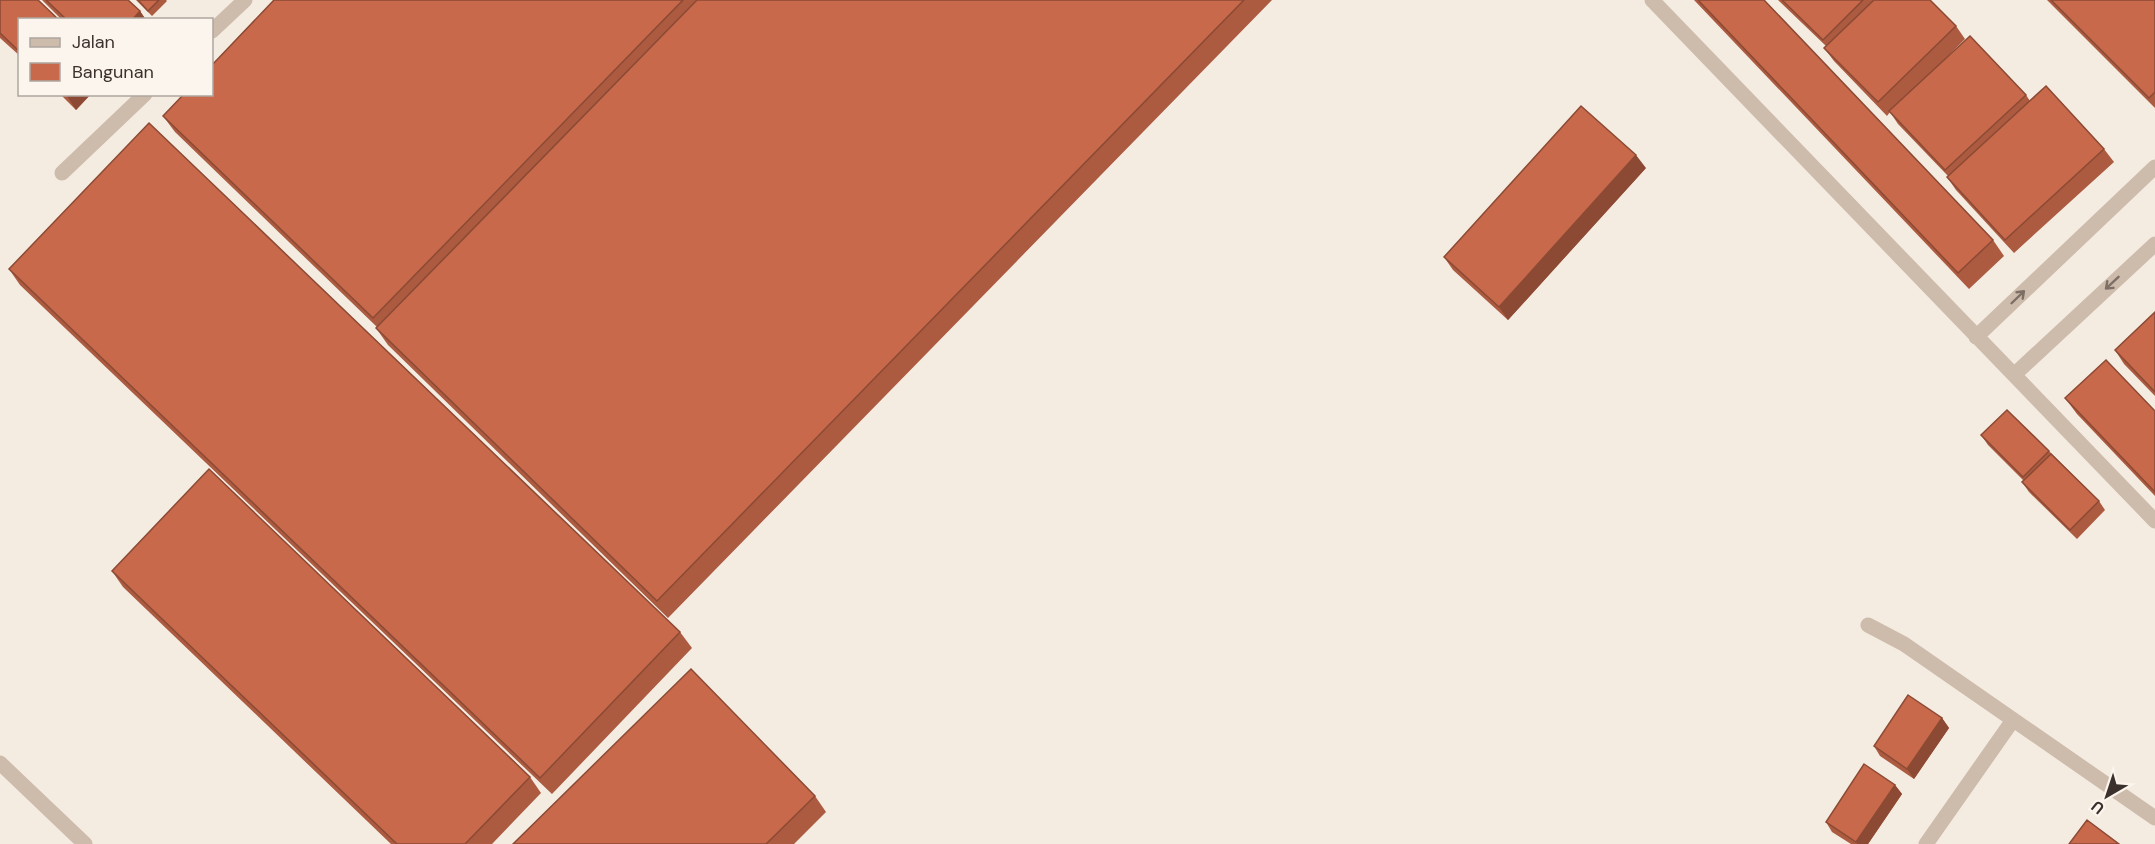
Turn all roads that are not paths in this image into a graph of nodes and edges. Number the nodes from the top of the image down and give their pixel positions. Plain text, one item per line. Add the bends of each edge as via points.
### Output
1 (245, 0) edge
2 (1652, 0) edge
3 (213, 31) edge
4 (143, 96) edge
5 (2155, 167) edge
6 (62, 173) dead end
7 (2155, 244) edge
8 (1976, 337) junction
9 (2015, 374) junction
10 (2155, 521) edge
11 (1868, 625) dead end
12 (2013, 720) junction
13 (0, 763) edge
14 (2155, 818) edge
15 (85, 844) edge
16 (1926, 844) edge

1 - 3 street
2 - 8 street
4 - 6 street
8 -> 5 street
7 -> 9 street
8 - 9 street
9 - 10 street
11 - 12 street via 1904,644
12 - 14 street
12 - 16 street
13 - 15 street

